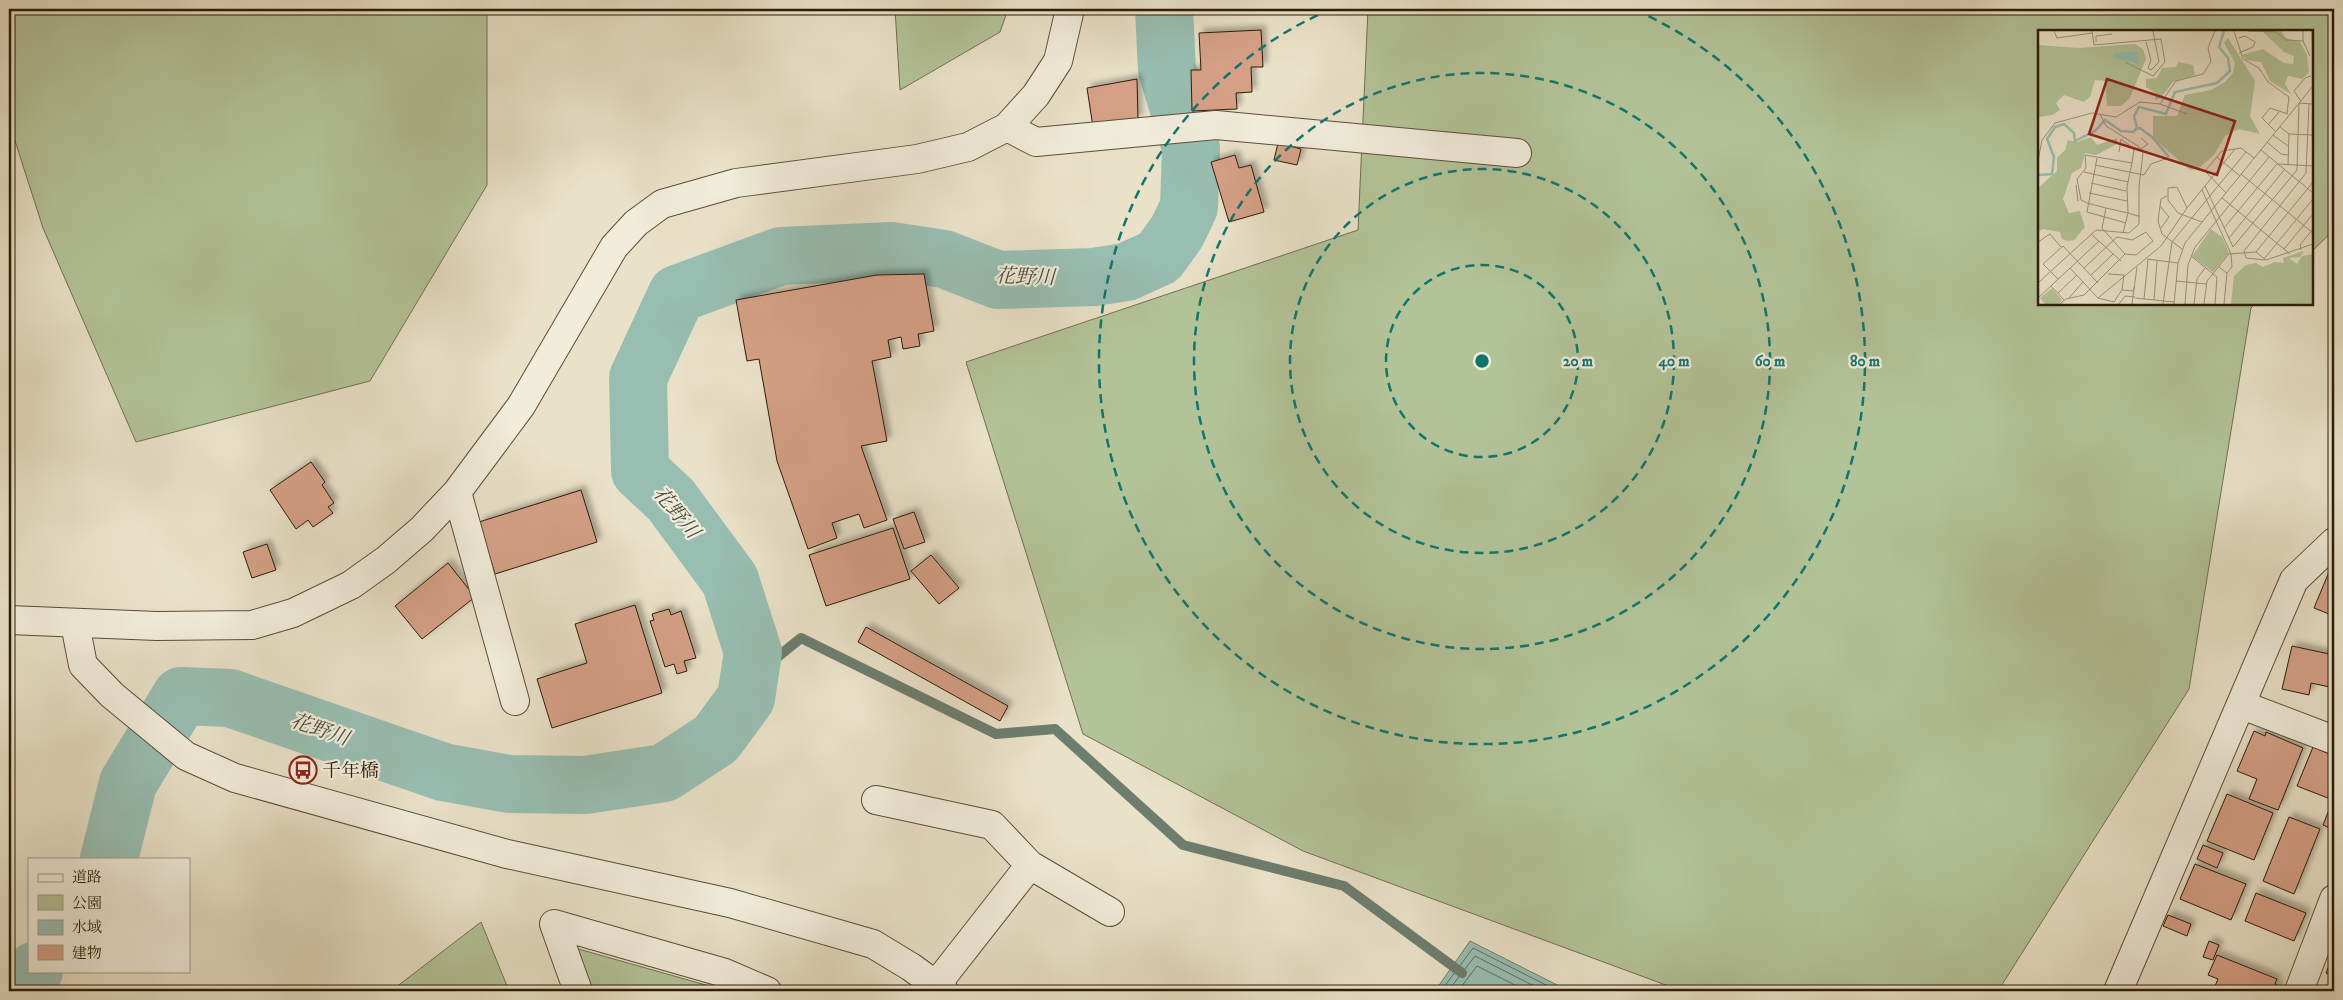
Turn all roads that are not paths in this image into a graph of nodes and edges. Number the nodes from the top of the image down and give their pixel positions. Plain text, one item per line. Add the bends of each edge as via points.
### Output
1 (1070, 9) edge
2 (1007, 127) junction
3 (1517, 153) dead end
4 (457, 492) junction
5 (2334, 542) edge
6 (9, 620) edge
7 (75, 624) junction
8 (515, 701) dead end
9 (2242, 705) junction
10 (2334, 740) edge
11 (876, 800) dead end
12 (1030, 865) junction
13 (2334, 899) edge
14 (1110, 912) dead end
15 (940, 988) edge
16 (578, 991) edge
17 (767, 991) edge
18 (2118, 991) edge
19 (2299, 991) edge

1 - 2 street via 1058,61 1036,95
2 - 3 street via 1036,142 1216,125
2 - 4 street via 968,147 917,159 736,183 662,204 636,223 614,247 521,406
4 - 7 street via 386,560 351,585 293,613 252,625
4 - 8 street
5 - 9 street via 2294,580
6 - 7 street
7 - 15 street via 83,665 112,695 186,756 235,778 507,854 730,903 873,944
9 - 10 street
9 - 18 street
11 - 12 street via 992,825
12 - 14 street
12 - 15 street
13 - 19 street
16 - 17 street via 554,924 725,973

